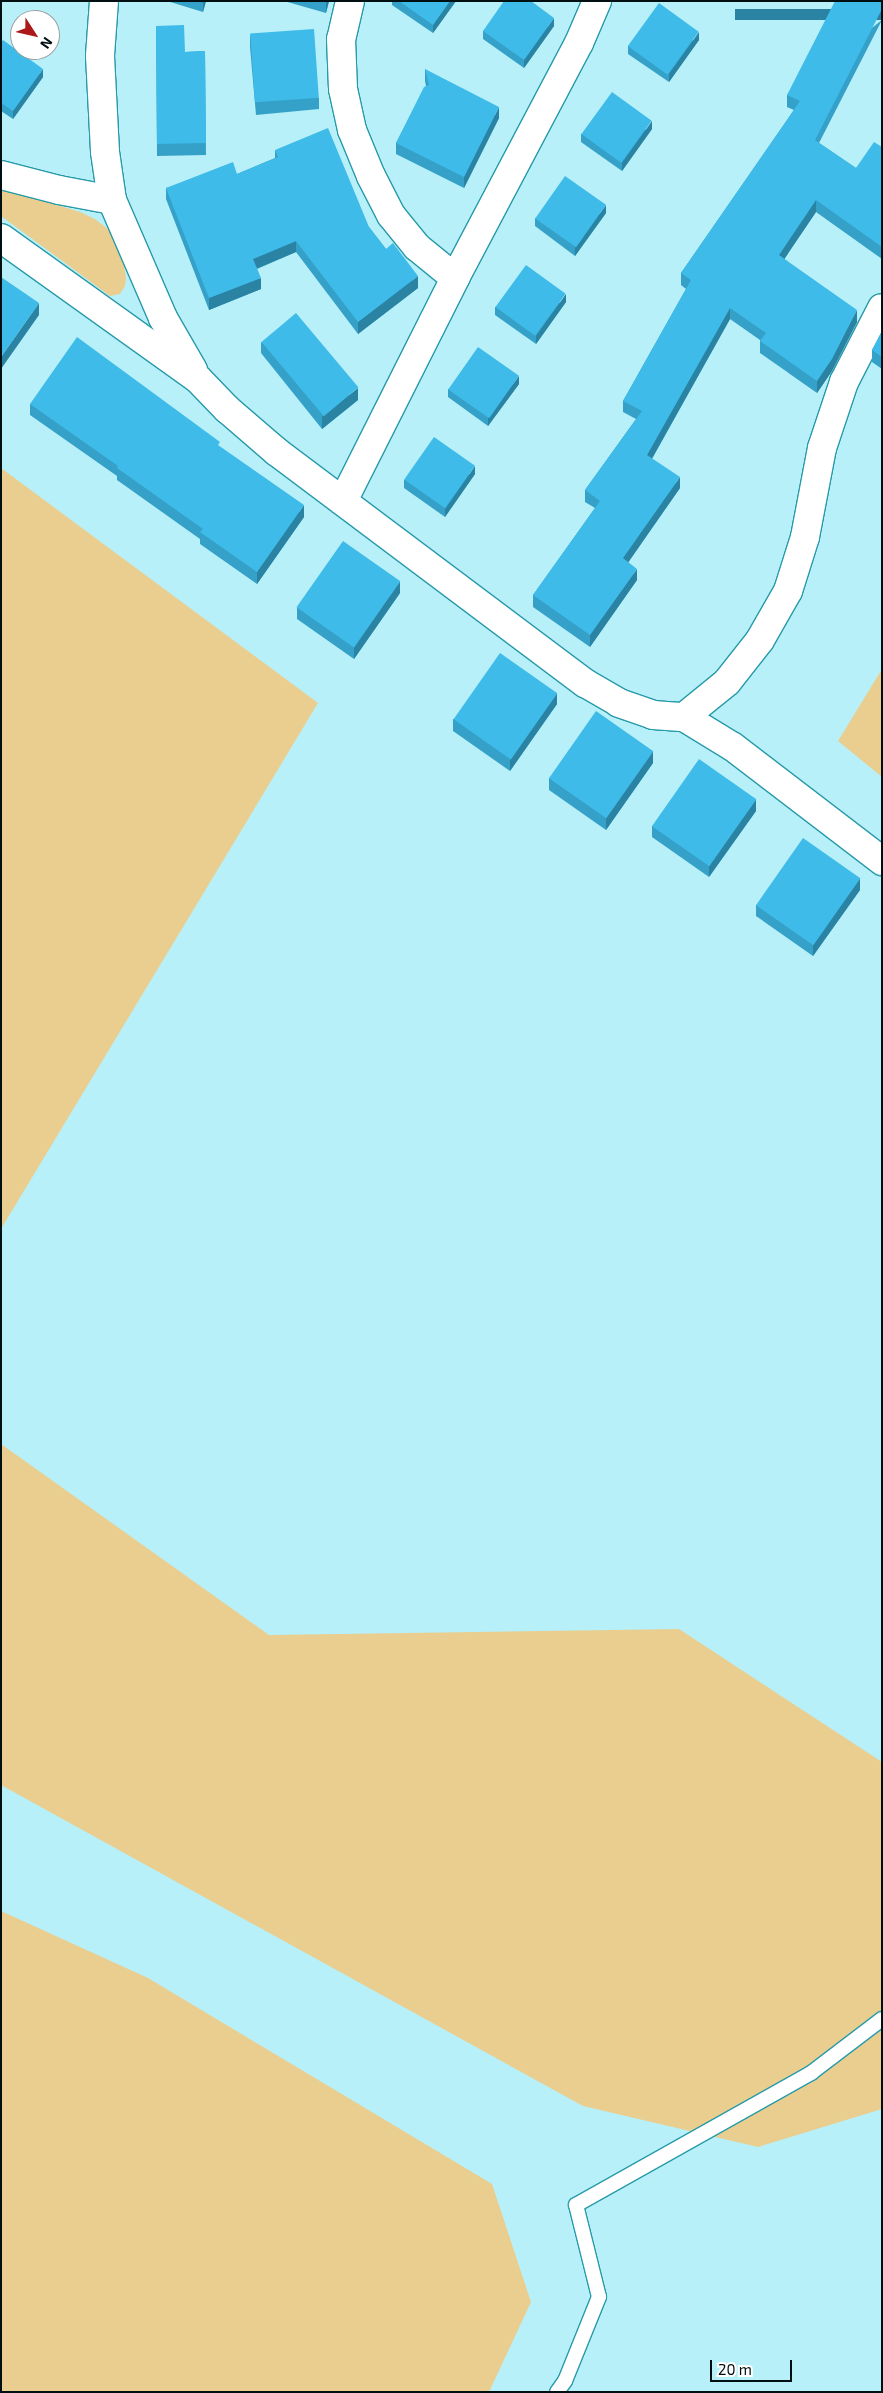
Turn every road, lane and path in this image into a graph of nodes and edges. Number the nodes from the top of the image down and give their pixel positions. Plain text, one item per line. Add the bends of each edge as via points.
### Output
1 (104, 1) edge
2 (350, 1) edge
3 (597, 1) edge
4 (1, 175) edge
5 (112, 200) junction
6 (1, 238) edge
7 (455, 278) junction
8 (882, 308) edge
9 (198, 379) junction
10 (343, 501) junction
11 (684, 717) junction
12 (882, 861) edge
13 (882, 2019) edge
14 (557, 2392) edge

1 - 5 street via 100,56 105,152
2 - 7 street via 341,39 342,89 352,130 391,215 417,247
3 - 7 street via 541,117
4 - 5 street
5 - 9 street via 163,318
6 - 9 street
7 - 10 street
8 - 11 street via 844,382 824,440 805,537 788,591 760,640 728,682
9 - 10 street via 227,410
10 - 11 street via 585,683 619,703 653,715
11 - 12 street via 733,747
13 - 14 lane via 810,2073 576,2205 599,2297

